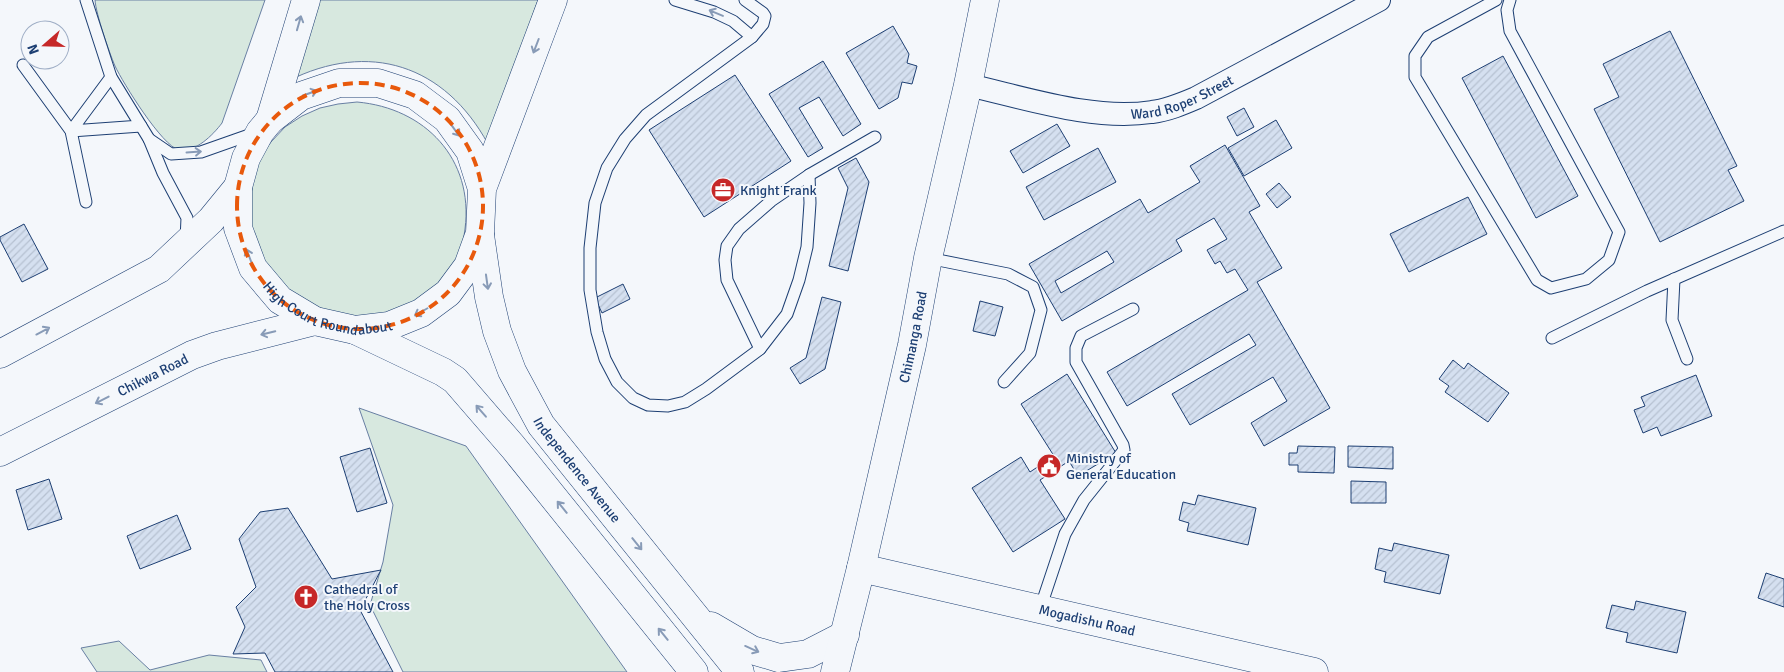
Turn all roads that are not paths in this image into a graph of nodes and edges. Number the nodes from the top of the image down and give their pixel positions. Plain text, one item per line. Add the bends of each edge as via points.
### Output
1 (86, 0) edge
2 (306, 0) edge
3 (553, 0) edge
4 (675, 0) edge
5 (745, 0) edge
6 (985, 0) edge
7 (1379, 0) edge
8 (1496, 0) edge
9 (1510, 0) edge
10 (752, 37) junction
11 (27, 70) edge
12 (111, 78) junction
13 (968, 85) junction
14 (141, 126) junction
15 (265, 126) junction
16 (71, 130) junction
17 (875, 137) dead end
18 (149, 139) junction
19 (809, 175) junction
20 (238, 187) junction
21 (482, 189) junction
22 (86, 202) dead end
23 (1784, 231) edge
24 (480, 234) junction
25 (186, 244) junction
26 (928, 258) junction
27 (1674, 279) junction
28 (1133, 309) dead end
29 (315, 321) junction
30 (356, 330) junction
31 (1552, 338) dead end
32 (760, 349) junction
33 (0, 354) edge
34 (1686, 359) dead end
35 (1004, 382) dead end
36 (0, 452) edge
37 (861, 568) junction
38 (1040, 609) junction
39 (695, 616) junction
40 (844, 635) junction
41 (694, 672) edge
42 (740, 672) edge
43 (835, 672) edge
44 (1314, 672) edge

1 - 12 lane
15 -> 2 main road, High Court Roundabout
3 -> 21 main road, High Court Roundabout
10 -> 4 lane via 733,21
5 - 10 lane via 765,16
6 - 13 main road, Chimanga Road
7 - 13 street, Ward Roper Street via 1196,98 1152,112 1087,112
8 - 9 lane via 1428,37 1415,56 1416,78 1537,280 1551,288 1586,279 1609,260 1619,232 1510,31 1507,10
10 - 32 lane via 646,115 625,139 607,168 596,203 590,248 590,290 604,359 617,382 633,398 648,405 668,406 685,402
11 - 16 lane
12 - 14 lane
12 - 16 lane
13 - 26 main road, Chimanga Road
14 - 16 lane
14 - 18 lane
18 -> 15 lane via 171,154 201,152
15 - 20 main road, High Court Roundabout via 246,158
15 -> 21 main road, High Court Roundabout via 301,96 339,83 378,83 416,95 447,119 470,151
16 - 22 lane
17 - 19 lane
18 - 25 lane via 187,218
19 - 32 lane via 807,247 799,280 787,314
19 - 32 lane via 771,201 739,229 727,246 727,280
20 - 25 main road
29 -> 20 main road, High Court Roundabout via 280,300 253,268 238,228
21 - 24 main road, High Court Roundabout
23 - 27 lane
24 -> 30 main road, High Court Roundabout via 468,266 448,293 421,313 389,326
24 -> 39 main road, Independence Avenue via 497,331 512,371 541,425
33 -> 25 main road via 159,269
26 - 35 lane via 1008,274 1033,286 1041,310 1030,353
26 - 37 main road, Chimanga Road via 912,345
27 - 31 lane
27 - 34 lane via 1672,320
28 - 38 lane via 1081,336 1076,348 1076,362 1124,450 1084,500 1065,534
29 - 30 main road, High Court Roundabout
29 -> 36 main road, Chikwa Road via 192,354
41 -> 30 main road via 455,380
37 - 38 main road, Mogadishu Road
37 - 40 main road, Chimanga Road
38 - 44 main road, Mogadishu Road
39 -> 40 main road via 752,650 779,658 808,654
39 - 42 main road, Independence Avenue
40 - 43 main road, Chimanga Road

